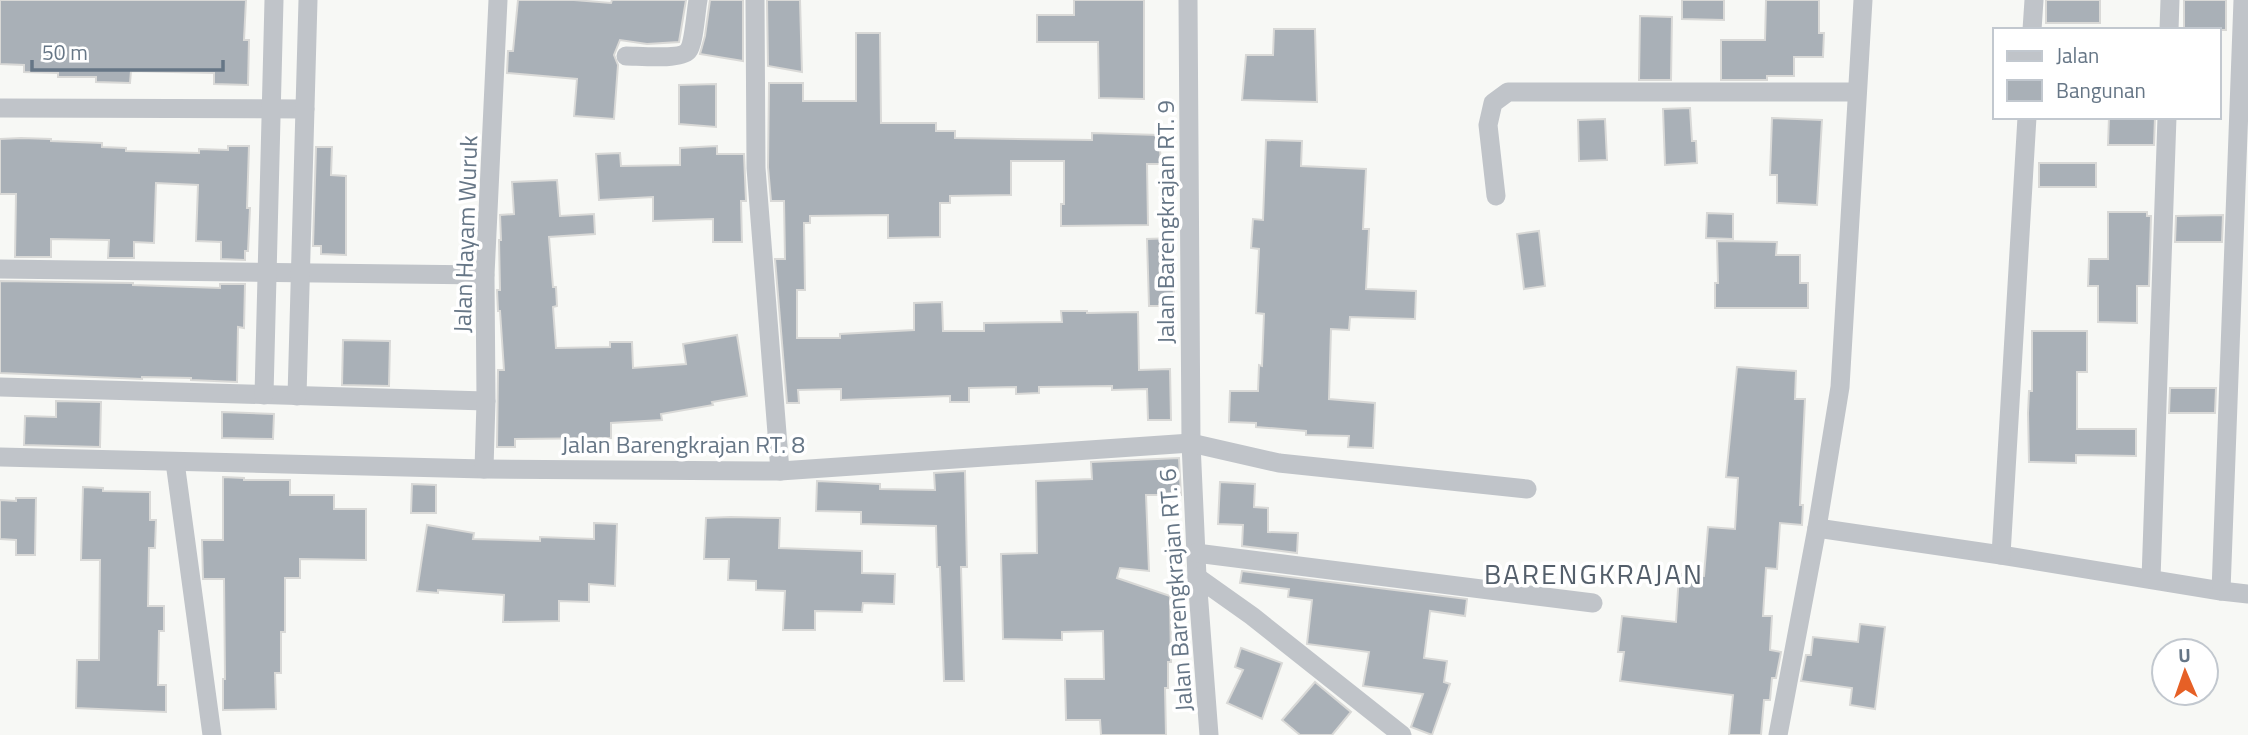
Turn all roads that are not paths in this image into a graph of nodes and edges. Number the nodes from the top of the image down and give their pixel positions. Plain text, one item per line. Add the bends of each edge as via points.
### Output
1 (274, 0) edge
2 (308, 0) edge
3 (498, 0) edge
4 (698, 0) edge
5 (755, 0) edge
6 (1188, 0) edge
7 (1863, 0) edge
8 (2034, 0) edge
9 (2170, 0) edge
10 (2243, 0) edge
11 (2032, 28) edge
12 (2169, 28) edge
13 (626, 56) dead end
14 (1857, 92) junction
15 (0, 108) edge
16 (271, 109) junction
17 (305, 109) junction
18 (2027, 119) edge
19 (2166, 119) edge
20 (1496, 196) dead end
21 (0, 269) edge
22 (267, 272) junction
23 (300, 272) junction
24 (485, 275) junction
25 (0, 387) edge
26 (264, 395) junction
27 (297, 396) junction
28 (486, 401) junction
29 (1191, 443) junction
30 (0, 457) edge
31 (175, 462) junction
32 (484, 469) junction
33 (780, 471) junction
34 (1527, 489) dead end
35 (1817, 527) junction
36 (1196, 553) junction
37 (2001, 555) junction
38 (1197, 577) junction
39 (2151, 579) junction
40 (2221, 591) junction
41 (2248, 594) edge
42 (1593, 603) dead end
43 (212, 735) edge
44 (1209, 735) edge
45 (1402, 735) edge
46 (1778, 735) edge

1 - 16 street
2 - 17 street
3 - 24 street, Jalan Hayam Wuruk
4 - 13 street via 690,49 685,53
5 - 33 street via 756,169
6 - 29 street, Jalan Barengkrajan RT. 9
7 - 14 street
8 - 11 street
9 - 12 street
10 - 40 street
14 - 20 street via 1508,92 1493,103 1488,125
14 - 35 street via 1840,387
15 - 16 street
16 - 17 street
16 - 22 street
17 - 23 street
18 - 37 street
19 - 39 street
21 - 22 street
22 - 23 street
22 - 26 street
23 - 24 street
23 - 27 street
24 - 28 street, Jalan Hayam Wuruk
25 - 26 street
26 - 27 street
27 - 28 street
28 - 32 street, Jalan Hayam Wuruk
29 - 33 street, Jalan Barengkrajan RT. 8
29 - 34 street, Jalan Barengkrajan RT. 8 via 1279,463
29 - 36 street, Jalan Barengkrajan RT. 6
30 - 31 street, Jalan Barengkrajan RT. 8
31 - 32 street, Jalan Barengkrajan RT. 8
31 - 43 street
32 - 33 street, Jalan Barengkrajan RT. 8
35 - 37 street
35 - 46 street
36 - 38 street, Jalan Barengkrajan RT. 6
36 - 42 street
37 - 39 street
38 - 44 street, Jalan Barengkrajan RT. 6
38 - 45 street
39 - 40 street
40 - 41 street

